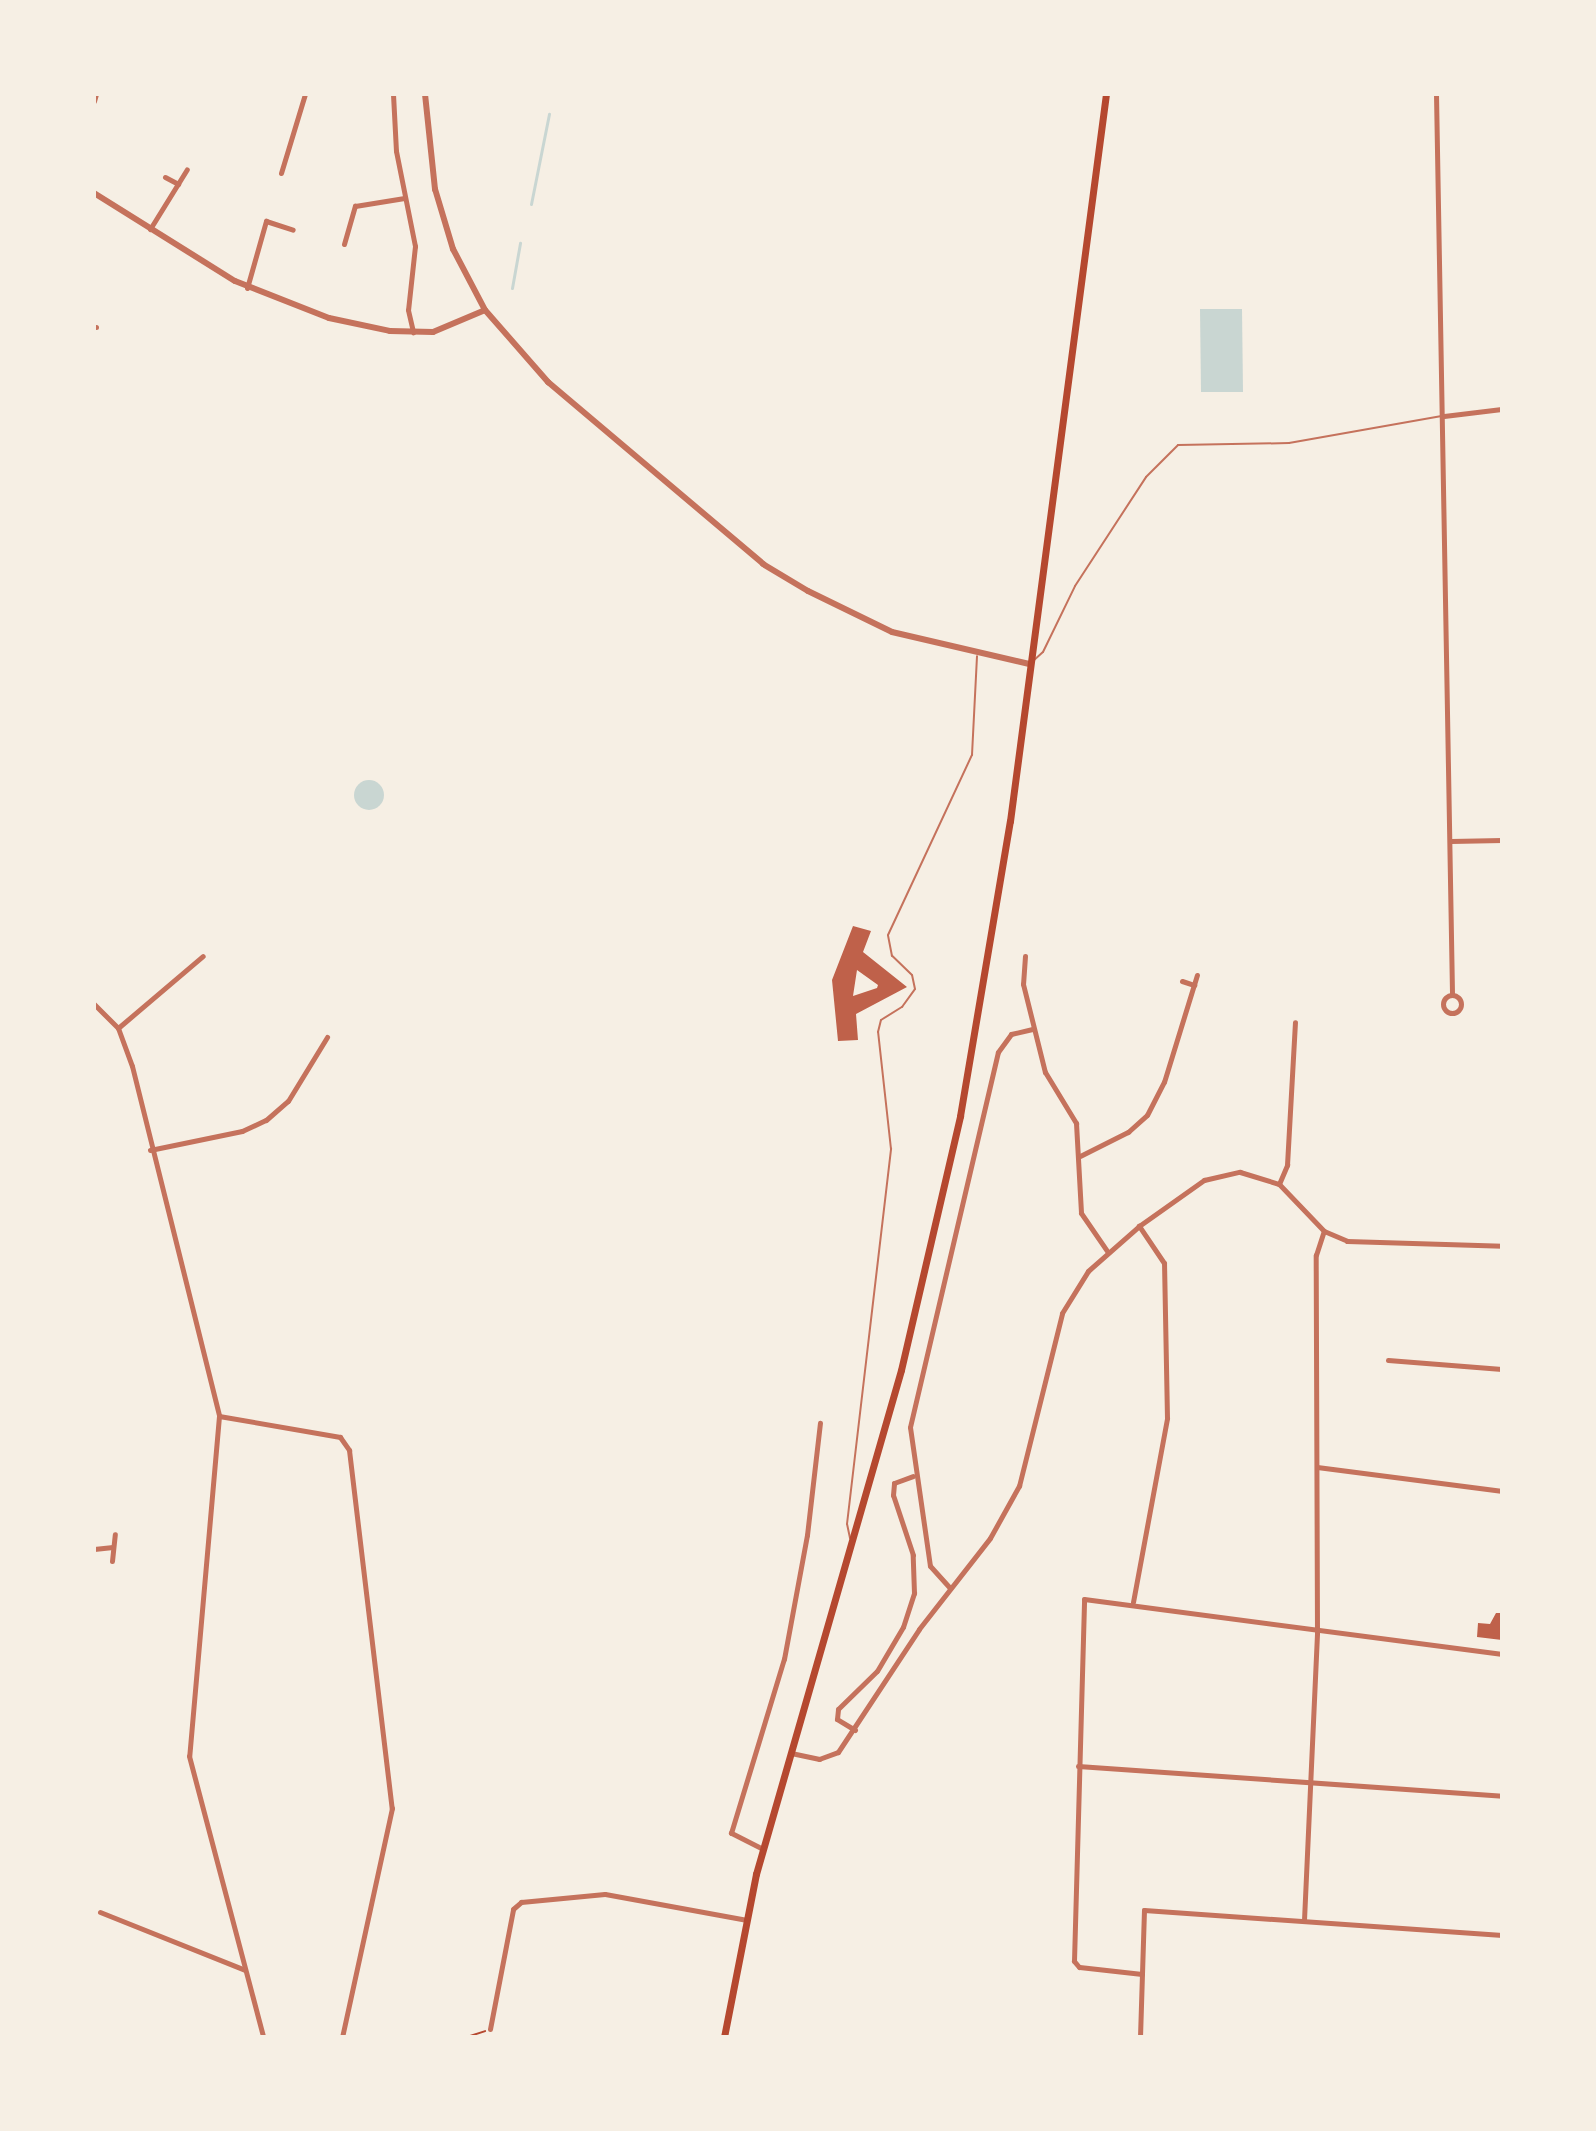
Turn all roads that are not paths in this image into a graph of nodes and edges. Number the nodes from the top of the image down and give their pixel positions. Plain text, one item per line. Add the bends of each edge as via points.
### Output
1 (96, 94) edge
2 (305, 94) edge
3 (393, 94) edge
4 (425, 94) edge
5 (1106, 94) edge
6 (1436, 94) edge
7 (94, 101) edge
8 (187, 169) dead end
9 (281, 173) dead end
10 (165, 177) dead end
11 (178, 184) junction
12 (94, 193) edge
13 (404, 198) junction
14 (150, 229) junction
15 (293, 230) dead end
16 (344, 244) dead end
17 (247, 288) junction
18 (485, 310) junction
19 (413, 332) junction
20 (1502, 409) edge
21 (1444, 416) junction
22 (977, 656) junction
23 (1029, 664) junction
24 (1502, 840) edge
25 (1451, 841) junction
26 (203, 956) dead end
27 (1025, 956) dead end
28 (1197, 975) dead end
29 (1182, 981) dead end
30 (1194, 985) junction
31 (1452, 995) dead end
32 (94, 1004) edge
33 (1295, 1022) dead end
34 (118, 1028) junction
35 (1032, 1029) junction
36 (327, 1037) dead end
37 (150, 1150) junction
38 (1080, 1156) junction
39 (1279, 1184) junction
40 (1139, 1226) junction
41 (1324, 1231) junction
42 (1502, 1246) edge
43 (1107, 1251) junction
44 (1388, 1360) dead end
45 (1502, 1369) edge
46 (219, 1416) junction
47 (820, 1423) dead end
48 (1317, 1467) junction
49 (913, 1476) junction
50 (1502, 1491) edge
51 (115, 1534) dead end
52 (851, 1543) junction
53 (113, 1547) junction
54 (94, 1549) edge
55 (112, 1561) dead end
56 (950, 1588) junction
57 (1133, 1602) junction
58 (1317, 1629) junction
59 (1502, 1654) edge
60 (855, 1730) junction
61 (791, 1753) junction
62 (1078, 1766) junction
63 (1310, 1781) junction
64 (1502, 1796) edge
65 (763, 1849) junction
66 (100, 1912) dead end
67 (746, 1920) junction
68 (1304, 1920) junction
69 (1502, 1935) edge
70 (245, 1970) junction
71 (1142, 1974) junction
72 (490, 2029) road end
73 (263, 2037) edge
74 (342, 2037) edge
75 (724, 2037) edge
76 (1140, 2037) edge

1 - 7 street
2 - 9 street
3 - 13 street
4 - 18 street via 443,221
5 - 23 main road
6 - 21 street
8 - 11 street
10 - 11 street
11 - 14 street
12 - 14 street
13 - 16 street via 355,206
13 - 19 street via 415,246 408,310
14 - 17 street
15 - 17 street via 266,221
17 - 19 street via 340,321
18 - 19 street via 433,332
18 - 22 street via 548,382 763,564 892,632
20 - 21 street
21 - 23 lane via 1289,443 1178,445 1146,477 1075,586 1043,652
21 - 25 street
22 - 23 street
22 - 52 lane via 972,755 888,935 892,956 912,975 915,989 902,1007 881,1020 878,1032 891,1149 851,1488
23 - 52 main road via 1010,821 960,1116 901,1370
24 - 25 street
25 - 31 street
26 - 34 street
27 - 35 street via 1023,984
28 - 30 street
29 - 30 street
30 - 38 street via 1164,1082 1147,1115 1128,1132
32 - 34 street
33 - 39 street via 1287,1165
34 - 37 street
35 - 38 street via 1045,1072 1076,1123
35 - 49 street via 1011,1034 998,1052 910,1427
36 - 37 street via 288,1101 266,1120 242,1131
37 - 46 street
38 - 43 street via 1081,1213
39 - 40 street via 1240,1172 1215,1176
39 - 41 street
40 - 43 street
40 - 57 street via 1164,1263 1167,1418
41 - 42 street via 1347,1241
41 - 48 street via 1316,1255
43 - 56 street via 1080,1282 1056,1330 1013,1501
44 - 45 street
46 - 70 street via 189,1756
46 - 74 street via 340,1437 349,1450 392,1808
47 - 65 street via 807,1535 784,1659 731,1833
48 - 50 street
48 - 58 street
49 - 56 street via 930,1566
49 - 60 street via 894,1483 893,1495 913,1555 914,1593 903,1627 877,1671 838,1709 837,1719
51 - 53 street
52 - 61 main road
53 - 54 street
53 - 55 street
56 - 60 street
57 - 58 street
57 - 62 street via 1084,1599
58 - 59 street
58 - 63 street
60 - 61 street via 828,1757
61 - 65 main road
62 - 63 street
62 - 71 street via 1074,1961 1079,1967
63 - 64 street
63 - 68 street
65 - 67 main road
66 - 70 street
67 - 72 street via 605,1894 521,1902 513,1909
67 - 75 main road
68 - 69 street
68 - 71 street via 1144,1910
70 - 73 street
71 - 76 street

